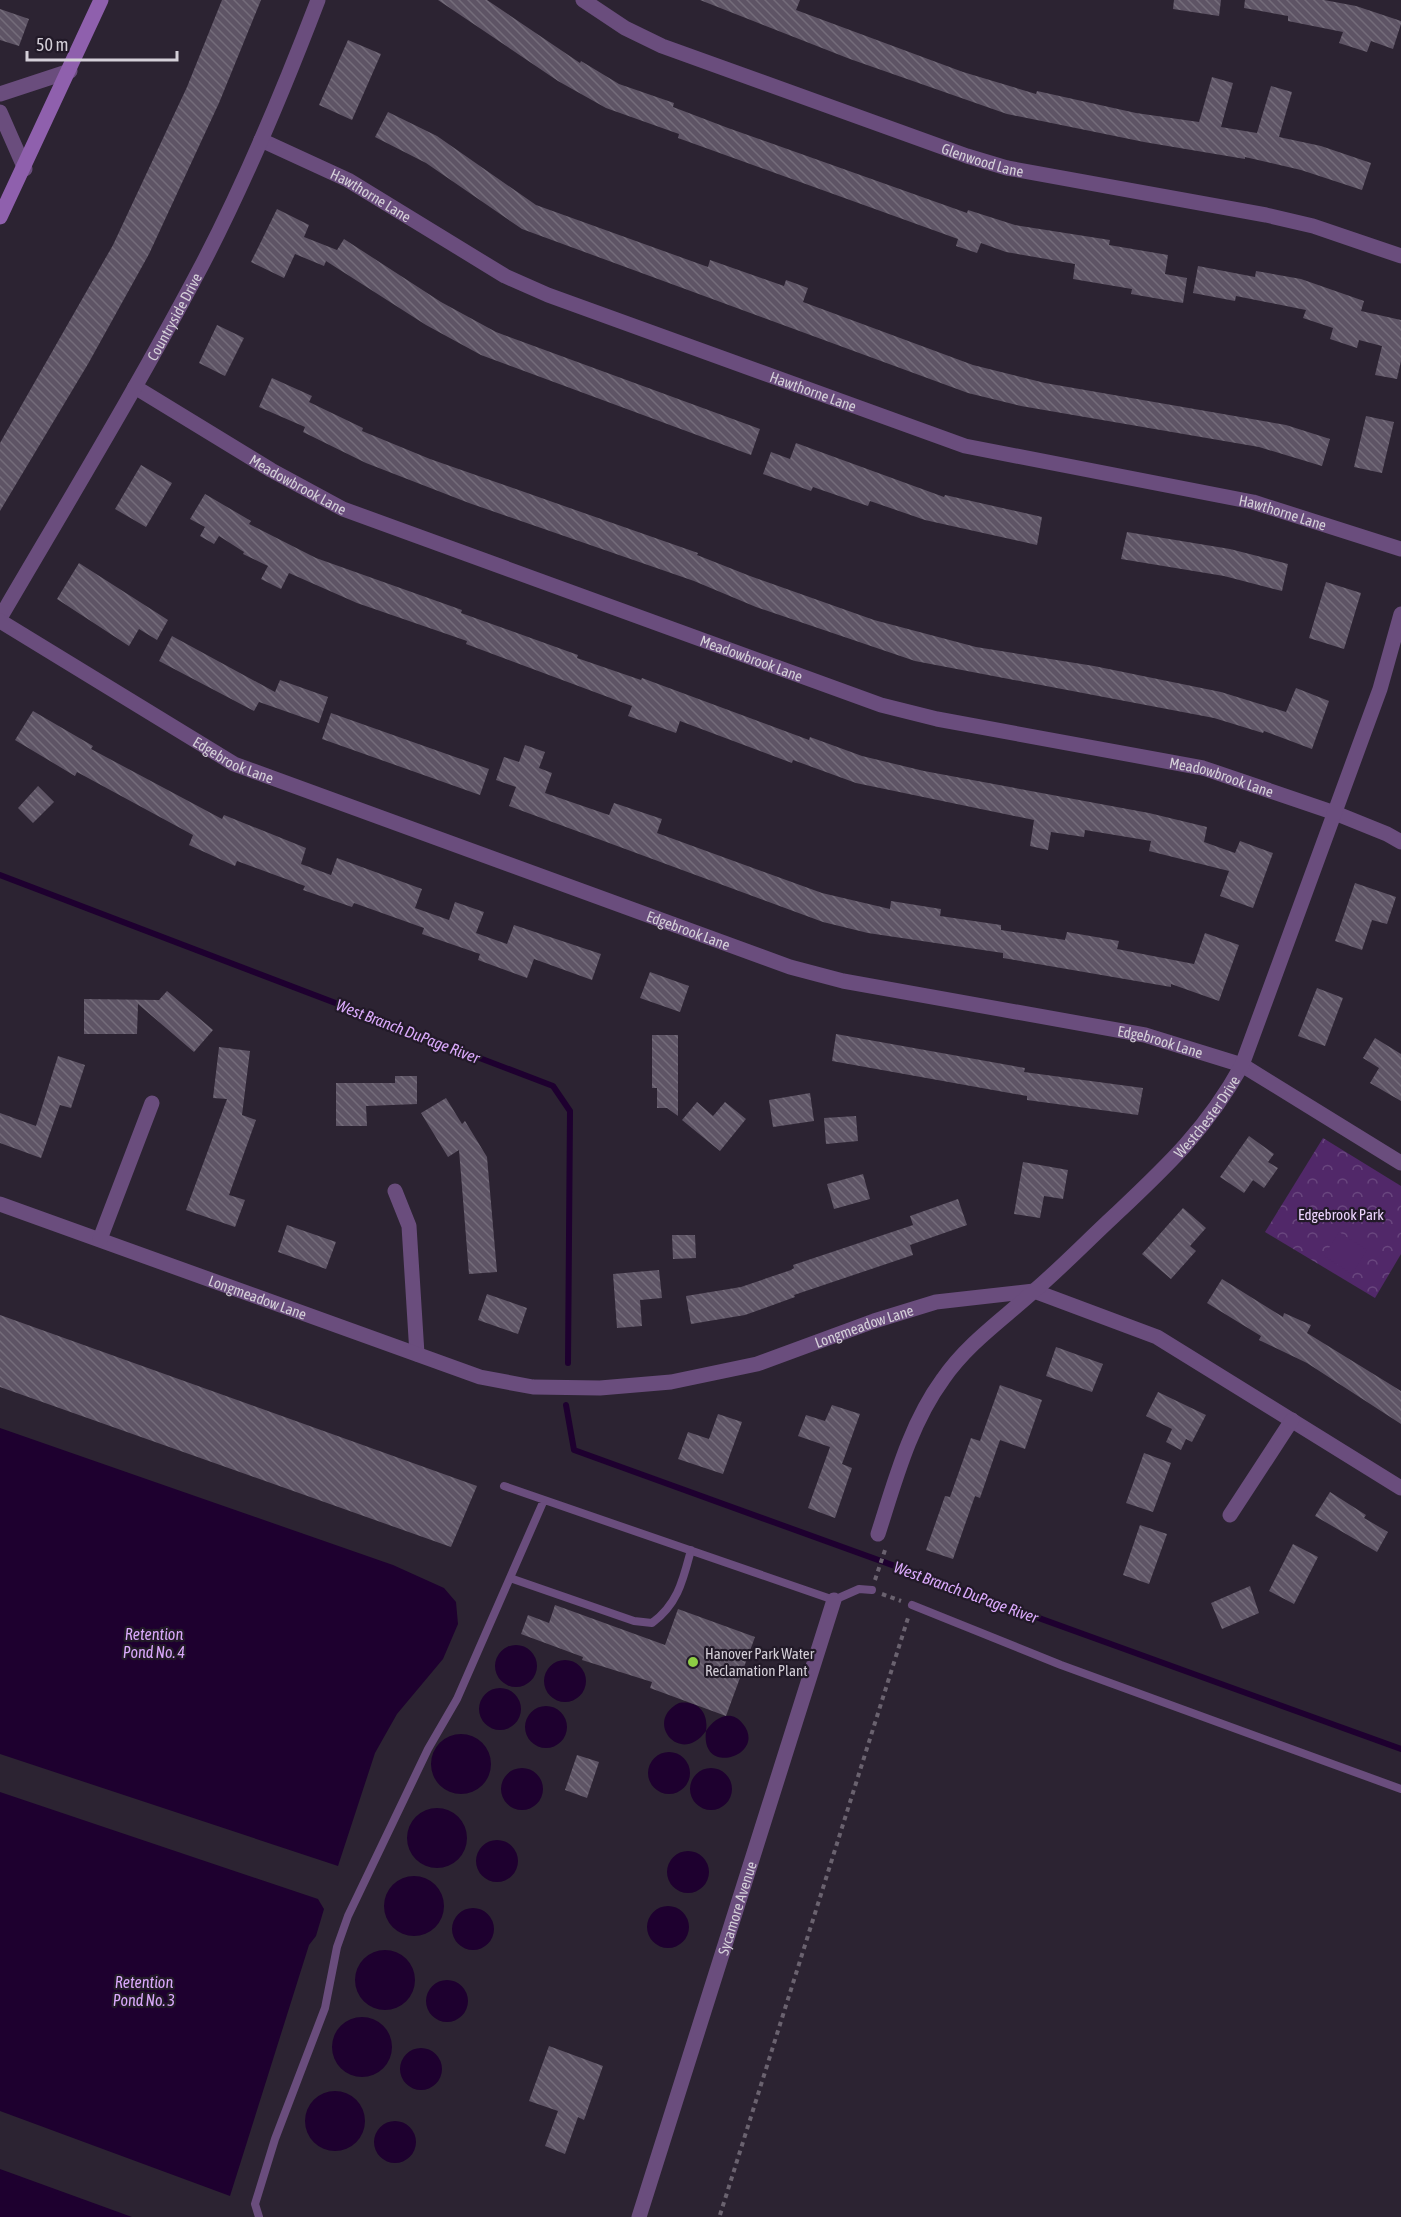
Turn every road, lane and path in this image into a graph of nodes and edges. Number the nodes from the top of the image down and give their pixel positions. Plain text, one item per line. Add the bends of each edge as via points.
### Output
1 (101, 0) edge
2 (318, 0) edge
3 (584, 0) edge
4 (70, 71) junction
5 (0, 94) edge
6 (0, 112) edge
7 (261, 140) junction
8 (25, 169) junction
9 (0, 218) edge
10 (1401, 256) edge
11 (135, 387) junction
12 (1401, 549) edge
13 (1401, 614) edge
14 (0, 620) edge
15 (1335, 813) junction
16 (1401, 842) edge
17 (1242, 1065) junction
18 (152, 1103) dead end
19 (1401, 1163) edge
20 (395, 1191) dead end
21 (0, 1204) edge
22 (100, 1239) junction
23 (1034, 1291) junction
24 (417, 1354) junction
25 (1292, 1420) junction
26 (504, 1486) dead end
27 (1401, 1488) edge
28 (544, 1500) junction
29 (1230, 1515) dead end
30 (878, 1534) dead end
31 (886, 1547) dead end
32 (692, 1550) junction
33 (510, 1578) junction
34 (872, 1590) junction
35 (834, 1600) junction
36 (912, 1605) junction
37 (1401, 1789) edge
38 (720, 2215) dead end
39 (259, 2217) edge
40 (639, 2217) edge

1 - 4 main road
2 - 7 street, Countryside Drive
3 - 10 street, Glenwood Lane via 625,28 662,46 967,156 1050,177 1266,215 1324,229
4 - 5 street
4 - 8 main road
6 - 8 street
7 - 11 street, Countryside Drive via 204,261
7 - 12 street, Hawthorne Lane via 348,180 506,276 548,295 904,426 965,446 1027,460 1253,502
8 - 9 main road
11 - 14 street, Countryside Drive
11 - 15 street, Meadowbrook Lane via 271,471 343,509 881,705 936,719 1203,768
13 - 15 street, Westchester Drive via 1380,689
14 - 17 street, Edgebrook Lane via 234,764 790,967 843,981 1145,1035
15 - 16 street, Meadowbrook Lane
15 - 17 street, Westchester Drive
17 - 19 street, Edgebrook Lane
17 - 23 street, Westchester Drive via 1210,1119 1184,1150
18 - 22 street
20 - 24 street via 409,1226
21 - 22 street, Longmeadow Lane
22 - 24 street, Longmeadow Lane
23 - 24 street, Longmeadow Lane via 936,1302 757,1364 671,1382 600,1388 533,1387 480,1377
23 - 25 street, Longmeadow Lane via 1157,1337
23 - 30 street, Westchester Drive via 981,1334 942,1379 914,1429
25 - 27 street, Longmeadow Lane
25 - 29 street
26 - 28 lane
28 - 32 lane
28 - 33 lane
31 - 34 path
32 - 33 lane via 678,1596 652,1623 634,1621
32 - 35 lane
33 - 39 lane via 457,1699 428,1749 348,1916 337,1947 325,2008 275,2139 255,2204
34 - 35 lane via 859,1589
34 - 36 path
35 - 40 street, Sycamore Avenue
36 - 37 lane via 1061,1665
36 - 38 path

